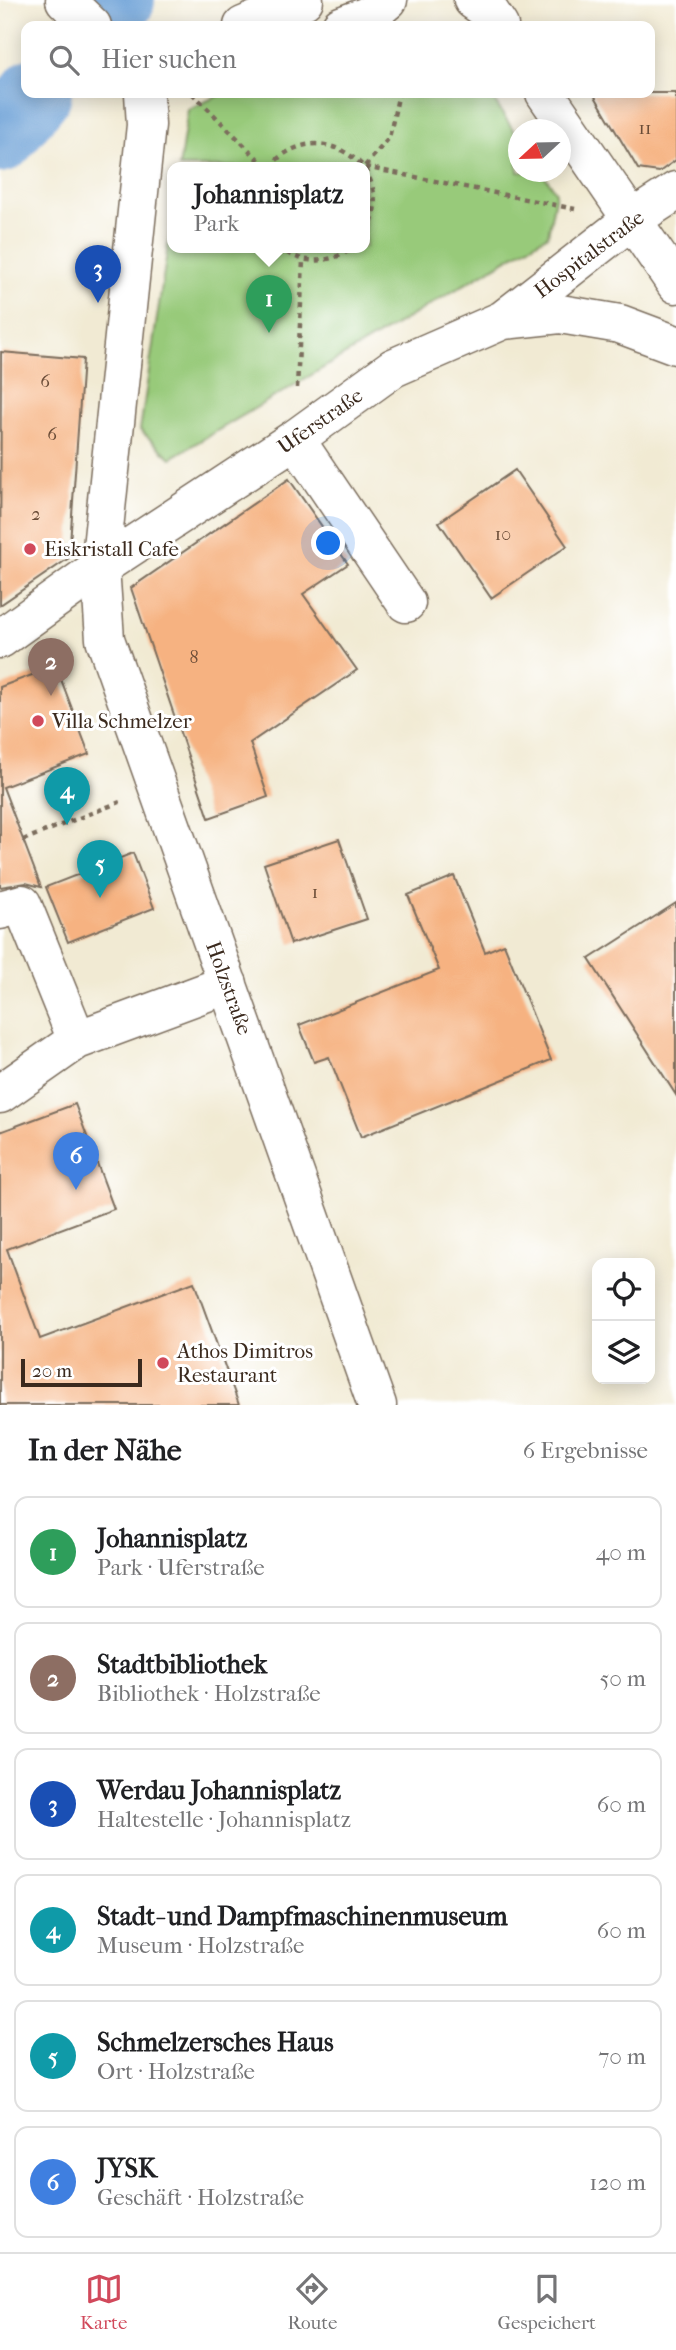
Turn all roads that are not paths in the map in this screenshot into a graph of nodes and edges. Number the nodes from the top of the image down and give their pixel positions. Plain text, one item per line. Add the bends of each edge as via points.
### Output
1 (304, 0) edge
2 (388, 0) edge
3 (473, 0) edge
4 (255, 21) edge
5 (354, 21) edge
6 (496, 21) edge
7 (144, 98) edge
8 (548, 98) edge
9 (676, 191) edge
10 (631, 220) junction
11 (676, 284) edge
12 (503, 320) junction
13 (676, 345) edge
14 (295, 439) junction
15 (100, 567) junction
16 (406, 604) dead end
17 (0, 639) edge
18 (0, 910) edge
19 (228, 984) junction
20 (77, 1040) junction
21 (0, 1094) edge
22 (377, 1405) edge

1 - 4 street
2 - 5 street
3 - 6 street
7 - 15 street, Holzstraße via 146,125
8 - 10 street
9 - 10 street, Hospitalstraße
10 - 11 street
10 - 12 street, Hospitalstraße
12 - 13 street, Uferstraße via 560,314 620,324
12 - 14 street, Uferstraße via 394,368
14 - 15 street, Uferstraße
14 - 16 street
15 - 17 street, Uferstraße
15 - 19 street, Holzstraße via 105,639
18 - 20 street via 22,904
19 - 20 street
19 - 22 street, Holzstraße
20 - 21 street

